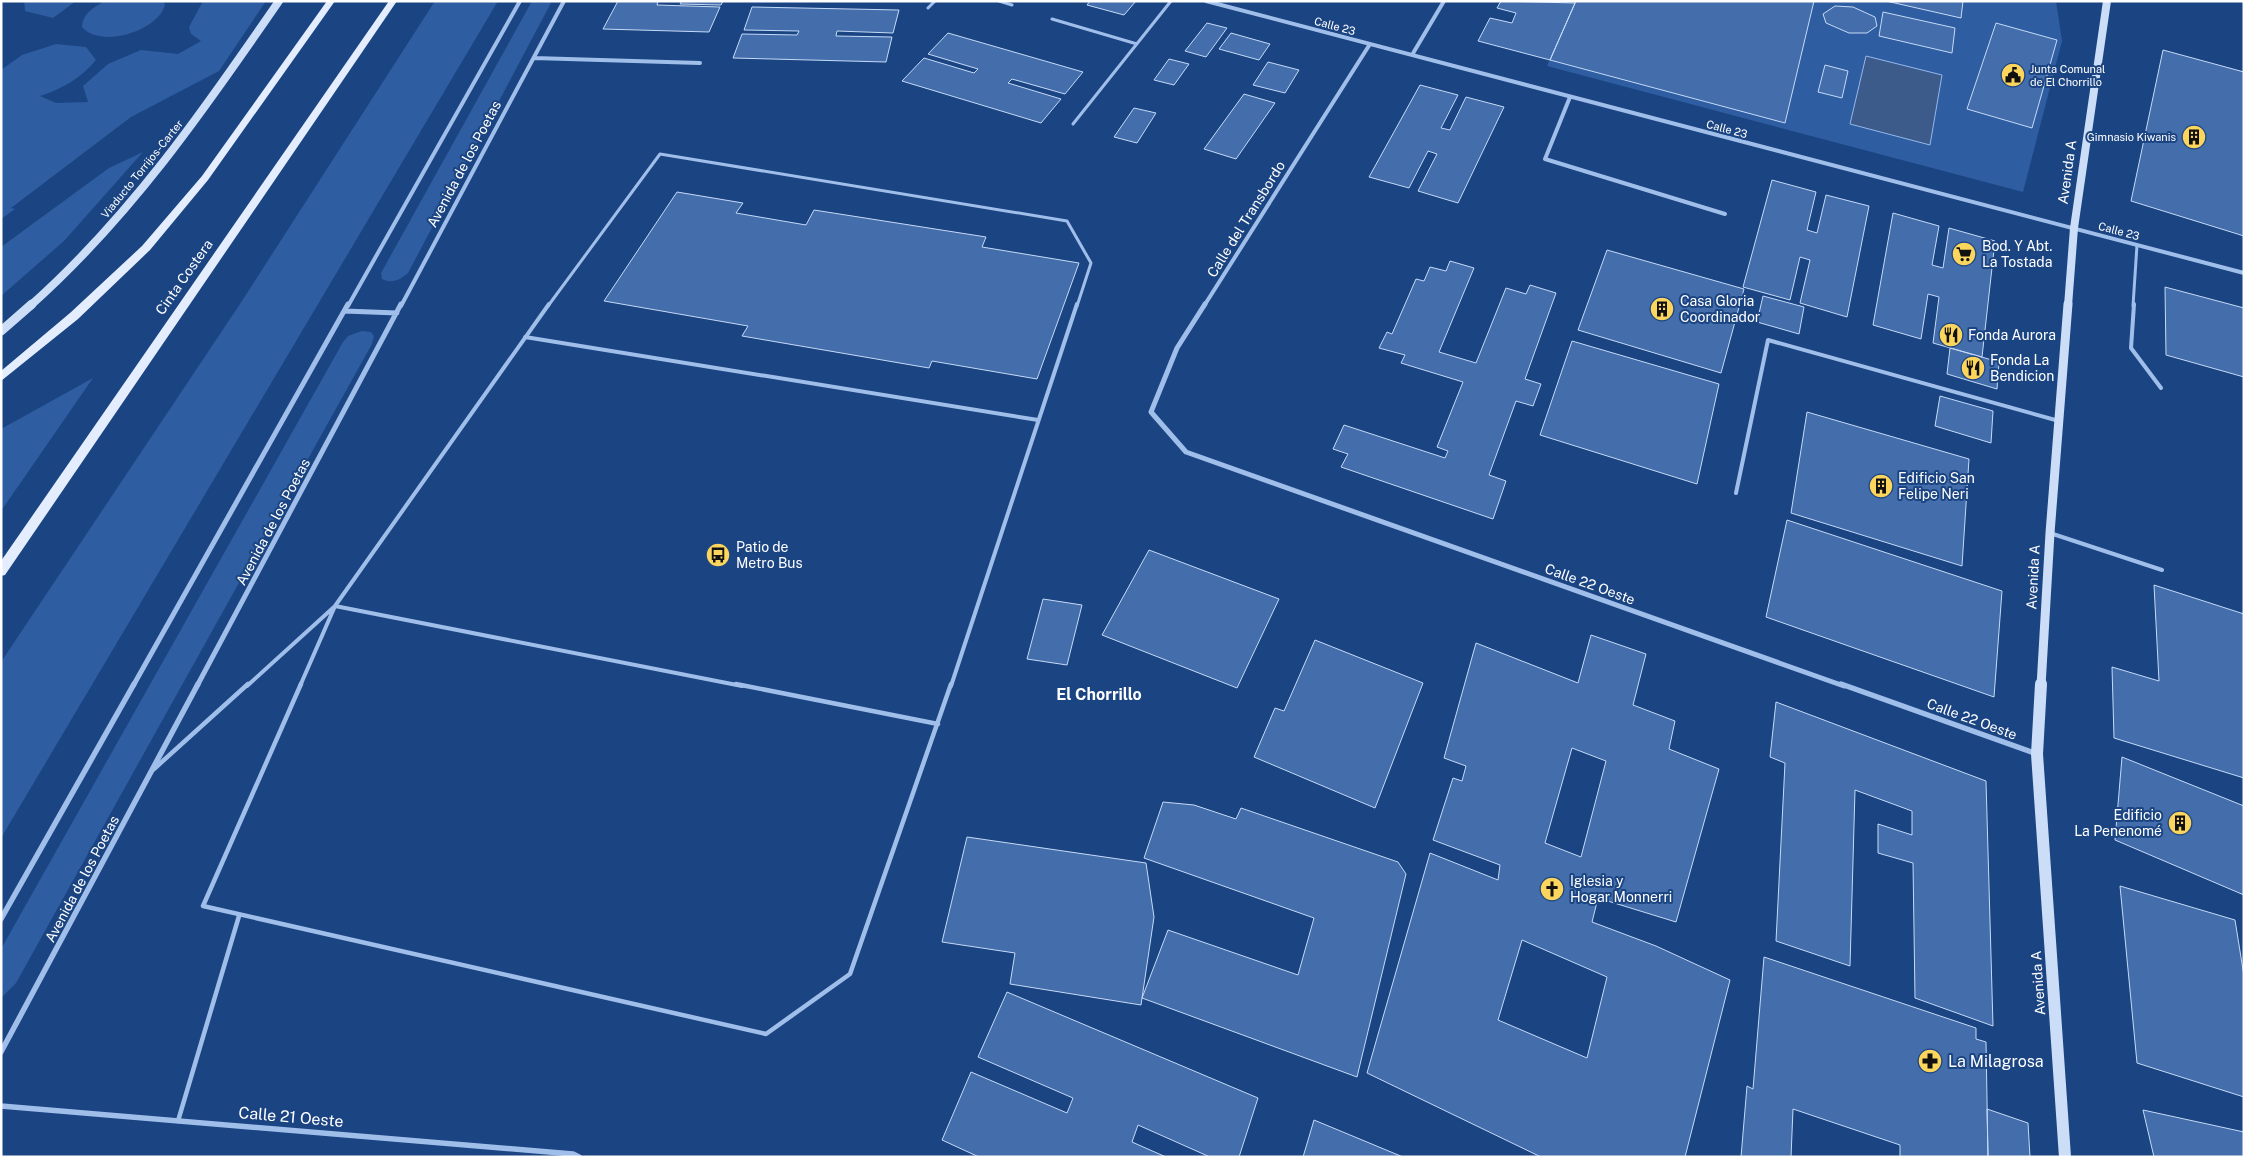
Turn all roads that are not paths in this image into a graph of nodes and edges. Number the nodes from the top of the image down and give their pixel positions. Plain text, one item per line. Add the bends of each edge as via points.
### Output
1 (279, 1) edge
2 (331, 1) edge
3 (393, 1) edge
4 (520, 1) edge
5 (564, 1) edge
6 (935, 1) edge
7 (999, 1) edge
8 (1171, 1) edge
9 (1206, 1) edge
10 (1444, 1) edge
11 (2107, 1) edge
12 (1012, 5) dead end
13 (928, 8) dead end
14 (1052, 19) dead end
15 (1137, 44) junction
16 (1370, 44) junction
17 (1412, 55) junction
18 (534, 58) junction
19 (700, 63) dead end
20 (1570, 97) junction
21 (1073, 124) dead end
22 (1725, 214) dead end
23 (2074, 228) junction
24 (2137, 244) junction
25 (2244, 273) edge
26 (345, 311) junction
27 (397, 313) junction
28 (1, 331) edge
29 (525, 337) junction
30 (1, 378) edge
31 (2161, 388) dead end
32 (1151, 412) joint
33 (1038, 420) junction
34 (2058, 421) junction
35 (1736, 494) dead end
36 (2050, 533) junction
37 (2162, 570) dead end
38 (1, 571) edge
39 (335, 606) junction
40 (938, 724) junction
41 (2038, 754) junction
42 (154, 769) junction
43 (239, 916) junction
44 (1, 918) edge
45 (1, 1052) edge
46 (1, 1106) edge
47 (178, 1121) junction
48 (575, 1156) edge
49 (2065, 1157) edge

1 - 28 street, Viaducto Torrijos-Carter via 187,132 126,210 38,300
2 - 30 main road via 205,178 146,248 74,316
3 - 38 main road, Cinta Costera
4 - 26 street
5 - 18 street, Avenida de los Poetas
6 - 13 lane
7 - 12 lane
8 - 15 lane
9 - 16 street, Calle 23
10 - 17 street
11 - 23 street, Avenida A
14 - 15 lane
15 - 21 lane
16 - 17 street, Calle 23
16 - 32 street, Calle del Transbordo via 1177,348
17 - 20 street, Calle 23
18 - 19 street
18 - 27 street, Avenida de los Poetas
20 - 22 street via 1545,159
20 - 23 street, Calle 23
23 - 24 street, Calle 23
23 - 34 street, Avenida A
24 - 25 street, Calle 23
24 - 31 lane via 2131,348
26 - 27 street
26 - 44 street
27 - 42 street, Avenida de los Poetas
29 - 33 lane
29 - 33 lane via 660,154 1067,221 1091,263
29 - 39 lane
32 - 41 street, Calle 22 Oeste via 1186,452
33 - 40 lane
34 - 35 lane via 1768,340
34 - 36 street, Avenida A
36 - 37 lane
36 - 41 street, Avenida A
39 - 40 lane
39 - 42 lane
39 - 43 lane via 203,906
40 - 43 lane via 850,974 766,1034
41 - 49 street, Avenida A
42 - 45 street, Avenida de los Poetas
43 - 47 lane
46 - 47 street, Calle 21 Oeste
47 - 48 street, Calle 21 Oeste

